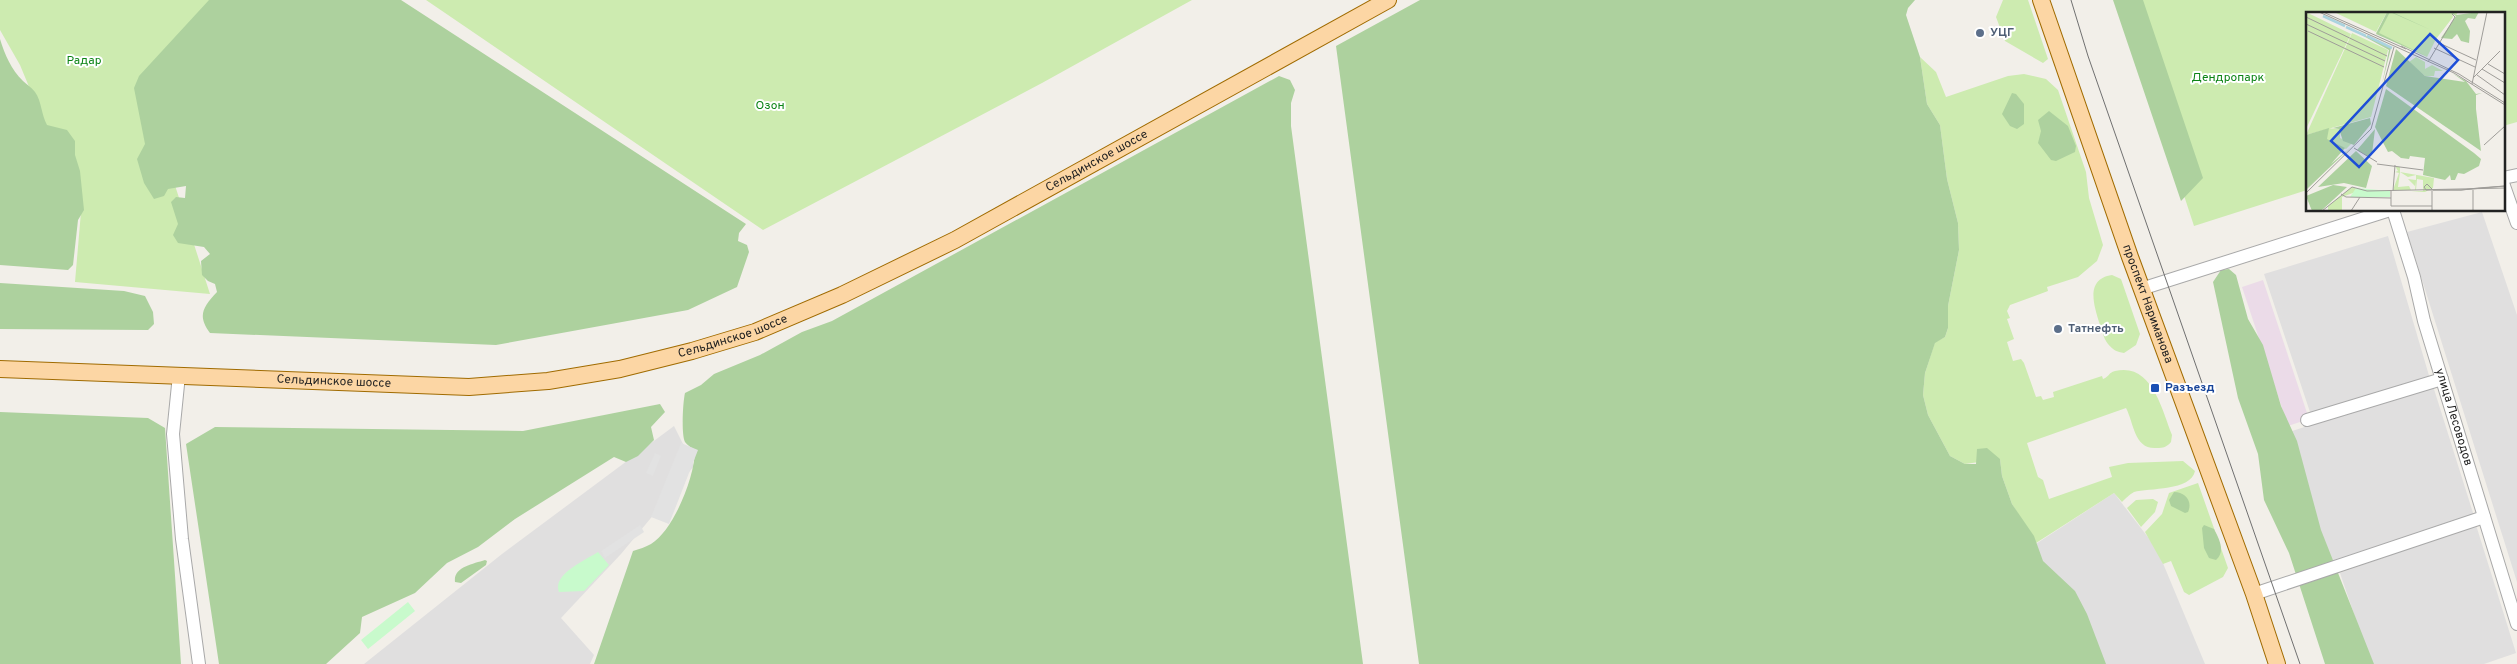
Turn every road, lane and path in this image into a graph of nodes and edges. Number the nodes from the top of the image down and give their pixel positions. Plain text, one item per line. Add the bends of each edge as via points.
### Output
1 (1388, 0) edge
2 (2041, 0) edge
3 (2517, 175) edge
4 (2504, 178) edge
5 (2504, 186) edge
6 (2389, 211) edge
7 (2392, 211) edge
8 (2517, 223) edge
9 (2141, 289) junction
10 (0, 369) edge
11 (180, 375) junction
12 (2442, 379) junction
13 (2307, 420) dead end
14 (2484, 517) junction
15 (2254, 594) junction
16 (2517, 624) edge
17 (199, 664) edge
18 (2277, 664) edge

1 - 11 main road, Сельдинское шоссе via 955,240 842,295 756,332 620,369 469,387
2 - 9 main road, проспект Нариманова
3 - 4 street
5 - 8 street
6 - 9 street
7 - 12 street, улица Лесоводов
9 - 15 main road, проспект Нариманова
10 - 11 main road, Сельдинское шоссе
11 - 17 street via 173,434 182,539
12 - 13 street
12 - 14 street, улица Лесоводов
14 - 15 street
14 - 16 street, улица Лесоводов
15 - 18 main road, проспект Нариманова

